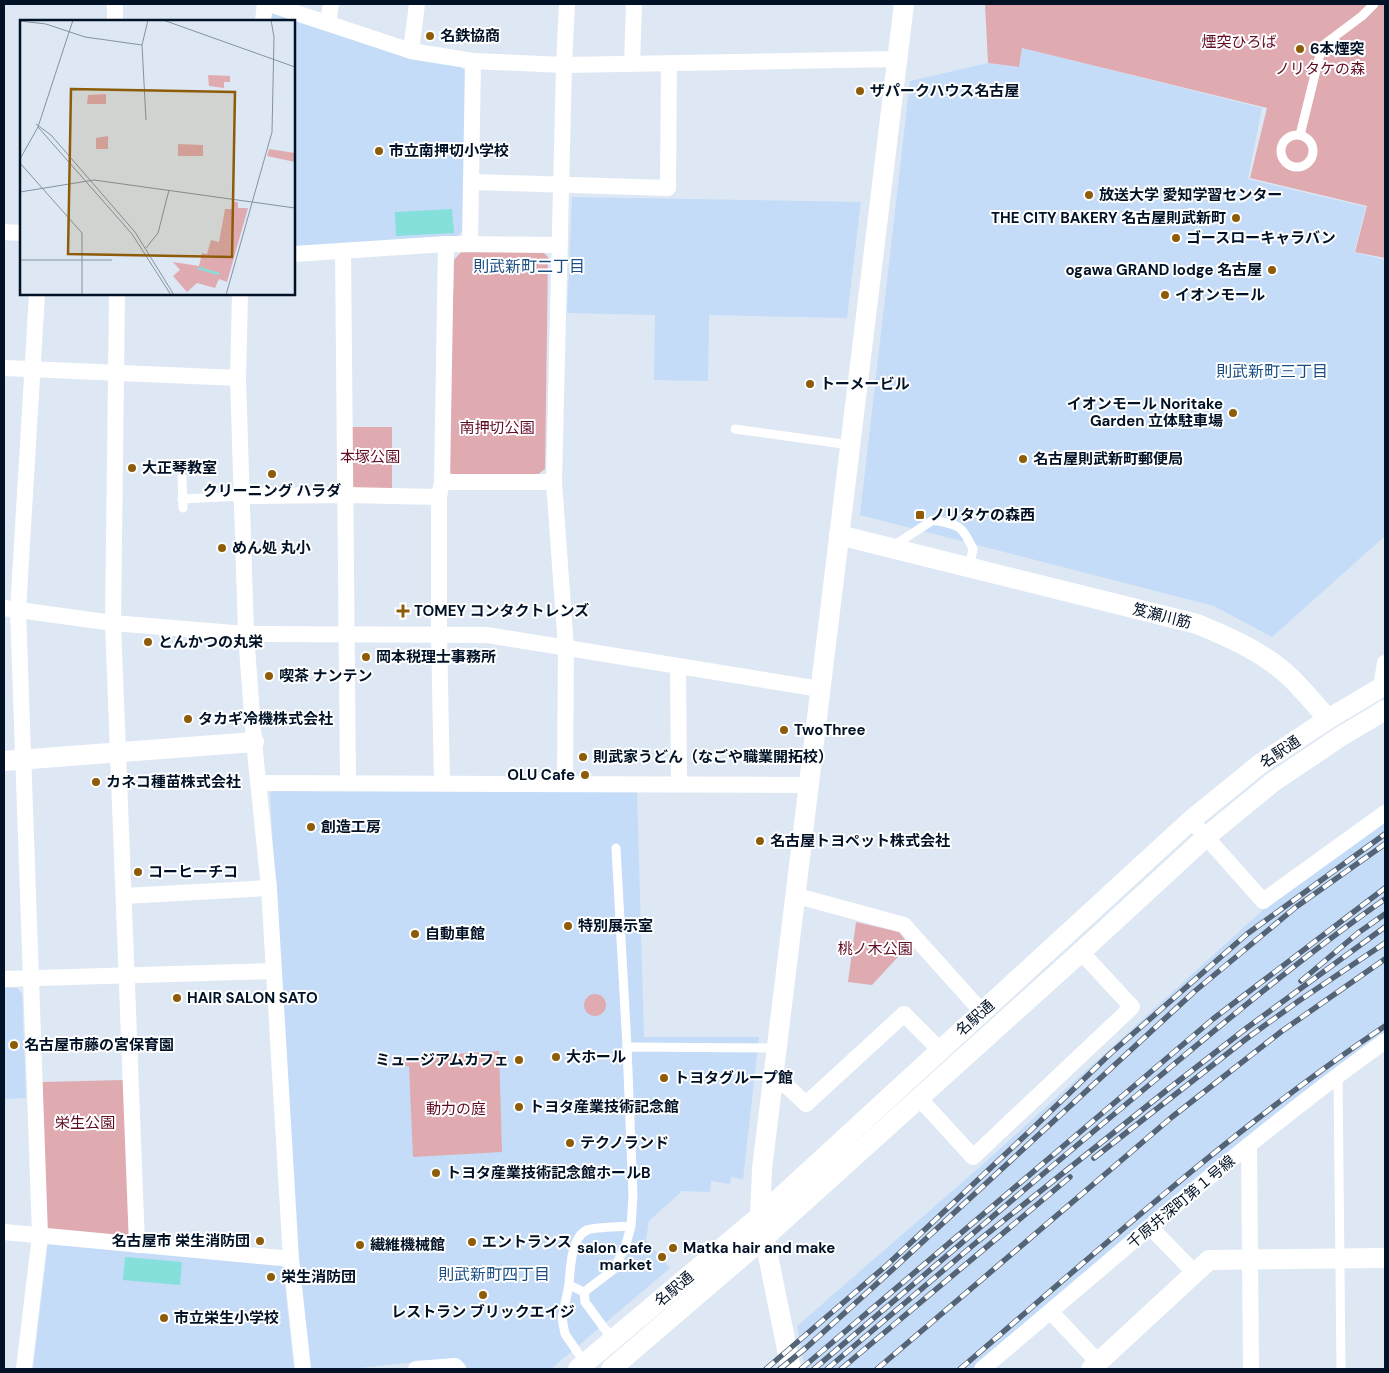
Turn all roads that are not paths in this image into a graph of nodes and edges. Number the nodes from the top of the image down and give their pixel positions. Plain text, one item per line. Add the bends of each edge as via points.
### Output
1 (115, 4) edge
2 (265, 4) edge
3 (270, 4) edge
4 (331, 4) edge
5 (417, 4) edge
6 (567, 4) edge
7 (634, 4) edge
8 (904, 4) edge
9 (1374, 4) edge
10 (115, 20) edge
11 (263, 20) edge
12 (328, 23) junction
13 (412, 51) junction
14 (897, 59) junction
15 (473, 61) junction
16 (669, 63) junction
17 (632, 64) junction
18 (564, 65) junction
19 (1300, 135) dead end
20 (472, 182) junction
21 (561, 185) junction
22 (4, 232) edge
23 (20, 233) edge
24 (470, 243) junction
25 (446, 244) junction
26 (560, 245) junction
27 (343, 251) junction
28 (295, 254) edge
29 (38, 295) edge
30 (117, 295) edge
31 (240, 295) edge
32 (4, 368) edge
33 (34, 369) junction
34 (116, 372) junction
35 (238, 378) junction
36 (735, 429) dead end
37 (850, 445) junction
38 (182, 477) dead end
39 (554, 482) junction
40 (440, 489) junction
41 (345, 495) junction
42 (242, 496) junction
43 (839, 535) junction
44 (891, 548) junction
45 (969, 567) junction
46 (11, 609) edge
47 (113, 623) junction
48 (246, 634) junction
49 (346, 634) junction
50 (439, 635) junction
51 (566, 648) junction
52 (1385, 663) edge
53 (678, 666) junction
54 (1383, 687) edge
55 (820, 689) junction
56 (1385, 710) edge
57 (1328, 719) junction
58 (254, 742) junction
59 (119, 752) junction
60 (13, 760) edge
61 (348, 783) junction
62 (442, 783) junction
63 (565, 783) junction
64 (258, 784) junction
65 (679, 784) junction
66 (808, 785) junction
67 (1385, 814) edge
68 (1191, 820) junction
69 (1206, 837) junction
70 (616, 848) dead end
71 (269, 888) junction
72 (124, 896) junction
73 (794, 896) junction
74 (1082, 952) junction
75 (273, 971) junction
76 (127, 975) junction
77 (30, 978) junction
78 (4, 979) edge
79 (982, 1012) junction
80 (1385, 1041) edge
81 (627, 1047) junction
82 (776, 1048) junction
83 (940, 1050) junction
84 (1338, 1074) junction
85 (772, 1083) junction
86 (919, 1098) junction
87 (1249, 1145) junction
88 (760, 1216) junction
89 (631, 1226) junction
90 (1150, 1227) junction
91 (4, 1232) edge
92 (40, 1235) junction
93 (764, 1237) junction
94 (136, 1245) junction
95 (1340, 1258) junction
96 (1385, 1258) edge
97 (291, 1259) junction
98 (1250, 1260) junction
99 (1195, 1273) junction
100 (569, 1285) junction
101 (584, 1292) junction
102 (1051, 1312) junction
103 (613, 1340) junction
104 (1098, 1365) edge
105 (582, 1366) edge
106 (455, 1368) edge
107 (24, 1369) edge
108 (303, 1369) edge
109 (416, 1369) edge
110 (611, 1369) edge
111 (791, 1369) edge
112 (982, 1369) edge
113 (1251, 1369) edge
114 (1342, 1369) edge

1 - 10 street
2 - 11 street
3 - 12 street
4 - 12 street
5 - 13 street
6 - 18 street
7 - 17 street
8 - 14 street
9 - 19 lane via 1322,46
12 - 13 street
13 - 15 street
14 - 16 street
14 - 37 street
15 - 18 street
15 - 20 street
16 - 17 street
16 - 21 street via 668,188
17 - 18 street
18 - 21 street
20 - 21 street
20 - 24 street
21 - 26 street
22 - 23 street
24 - 25 street
24 - 26 street
25 - 27 street
25 - 40 street
26 - 39 street
27 - 28 street
27 - 41 street
29 - 33 street
30 - 34 street
31 - 35 street
32 - 33 street
33 - 34 street
33 - 46 street
34 - 35 street
34 - 47 street
35 - 42 street
36 - 37 lane
37 - 43 street
38 - 42 lane via 183,504
39 - 40 street
39 - 51 street
40 - 41 street
40 - 50 street
41 - 42 street
41 - 49 street
42 - 48 street
43 - 44 street, 笈瀬川筋
43 - 55 street
44 - 45 street, 笈瀬川筋
44 - 45 lane via 934,520 959,526 974,549
45 - 57 street, 笈瀬川筋 via 1197,624 1228,636 1255,651 1290,678
46 - 47 street
46 - 60 street
47 - 48 street
47 - 59 street
48 - 49 street
48 - 58 street
49 - 50 street
49 - 61 street
50 - 51 street via 487,635
50 - 62 street
51 - 53 street
51 - 63 street
52 - 54 street
53 - 55 street
53 - 65 street
54 - 57 street, 名駅通
55 - 66 street
56 - 69 street, 名駅通 via 1273,782
57 - 68 street, 名駅通 via 1260,764
58 - 59 street
58 - 64 street
59 - 60 street
59 - 72 street
60 - 77 street
61 - 62 street
61 - 64 street
62 - 63 street
63 - 65 street
64 - 71 street
65 - 66 street
66 - 73 street
67 - 69 street via 1262,901
68 - 69 street
68 - 79 street, 名駅通
69 - 74 street, 名駅通
70 - 81 lane
71 - 72 street
71 - 75 street
72 - 76 street
73 - 79 street via 904,924
73 - 82 street
74 - 86 street, 名駅通
74 - 86 street via 1132,1007 973,1157
75 - 76 street
75 - 97 street
76 - 77 street
76 - 94 street
77 - 78 street
77 - 92 street
79 - 83 street, 名駅通
80 - 84 street, 千原井深町第１号線
81 - 82 lane
81 - 89 lane via 633,1195
82 - 85 street
83 - 85 street via 904,1014 806,1104 787,1086
83 - 88 street, 名駅通
84 - 87 street, 千原井深町第１号線
84 - 95 lane
85 - 88 street
86 - 93 street, 名駅通
87 - 90 street, 千原井深町第１号線
87 - 98 street
88 - 93 street
88 - 103 street, 名駅通
89 - 100 lane via 587,1230 578,1238 571,1260
89 - 101 lane via 625,1248 613,1270
90 - 99 street
90 - 102 street, 千原井深町第１号線
91 - 92 street
92 - 94 street
92 - 107 street
93 - 110 street, 名駅通
93 - 111 street
94 - 97 street
95 - 96 street
95 - 98 street
95 - 114 lane
97 - 108 street
98 - 99 street via 1209,1260
98 - 113 street
99 - 104 street
100 - 101 lane
100 - 105 lane via 562,1318 565,1334
101 - 103 lane via 585,1302
102 - 104 street
102 - 112 street, 千原井深町第１号線
103 - 105 street, 名駅通
106 - 109 street

